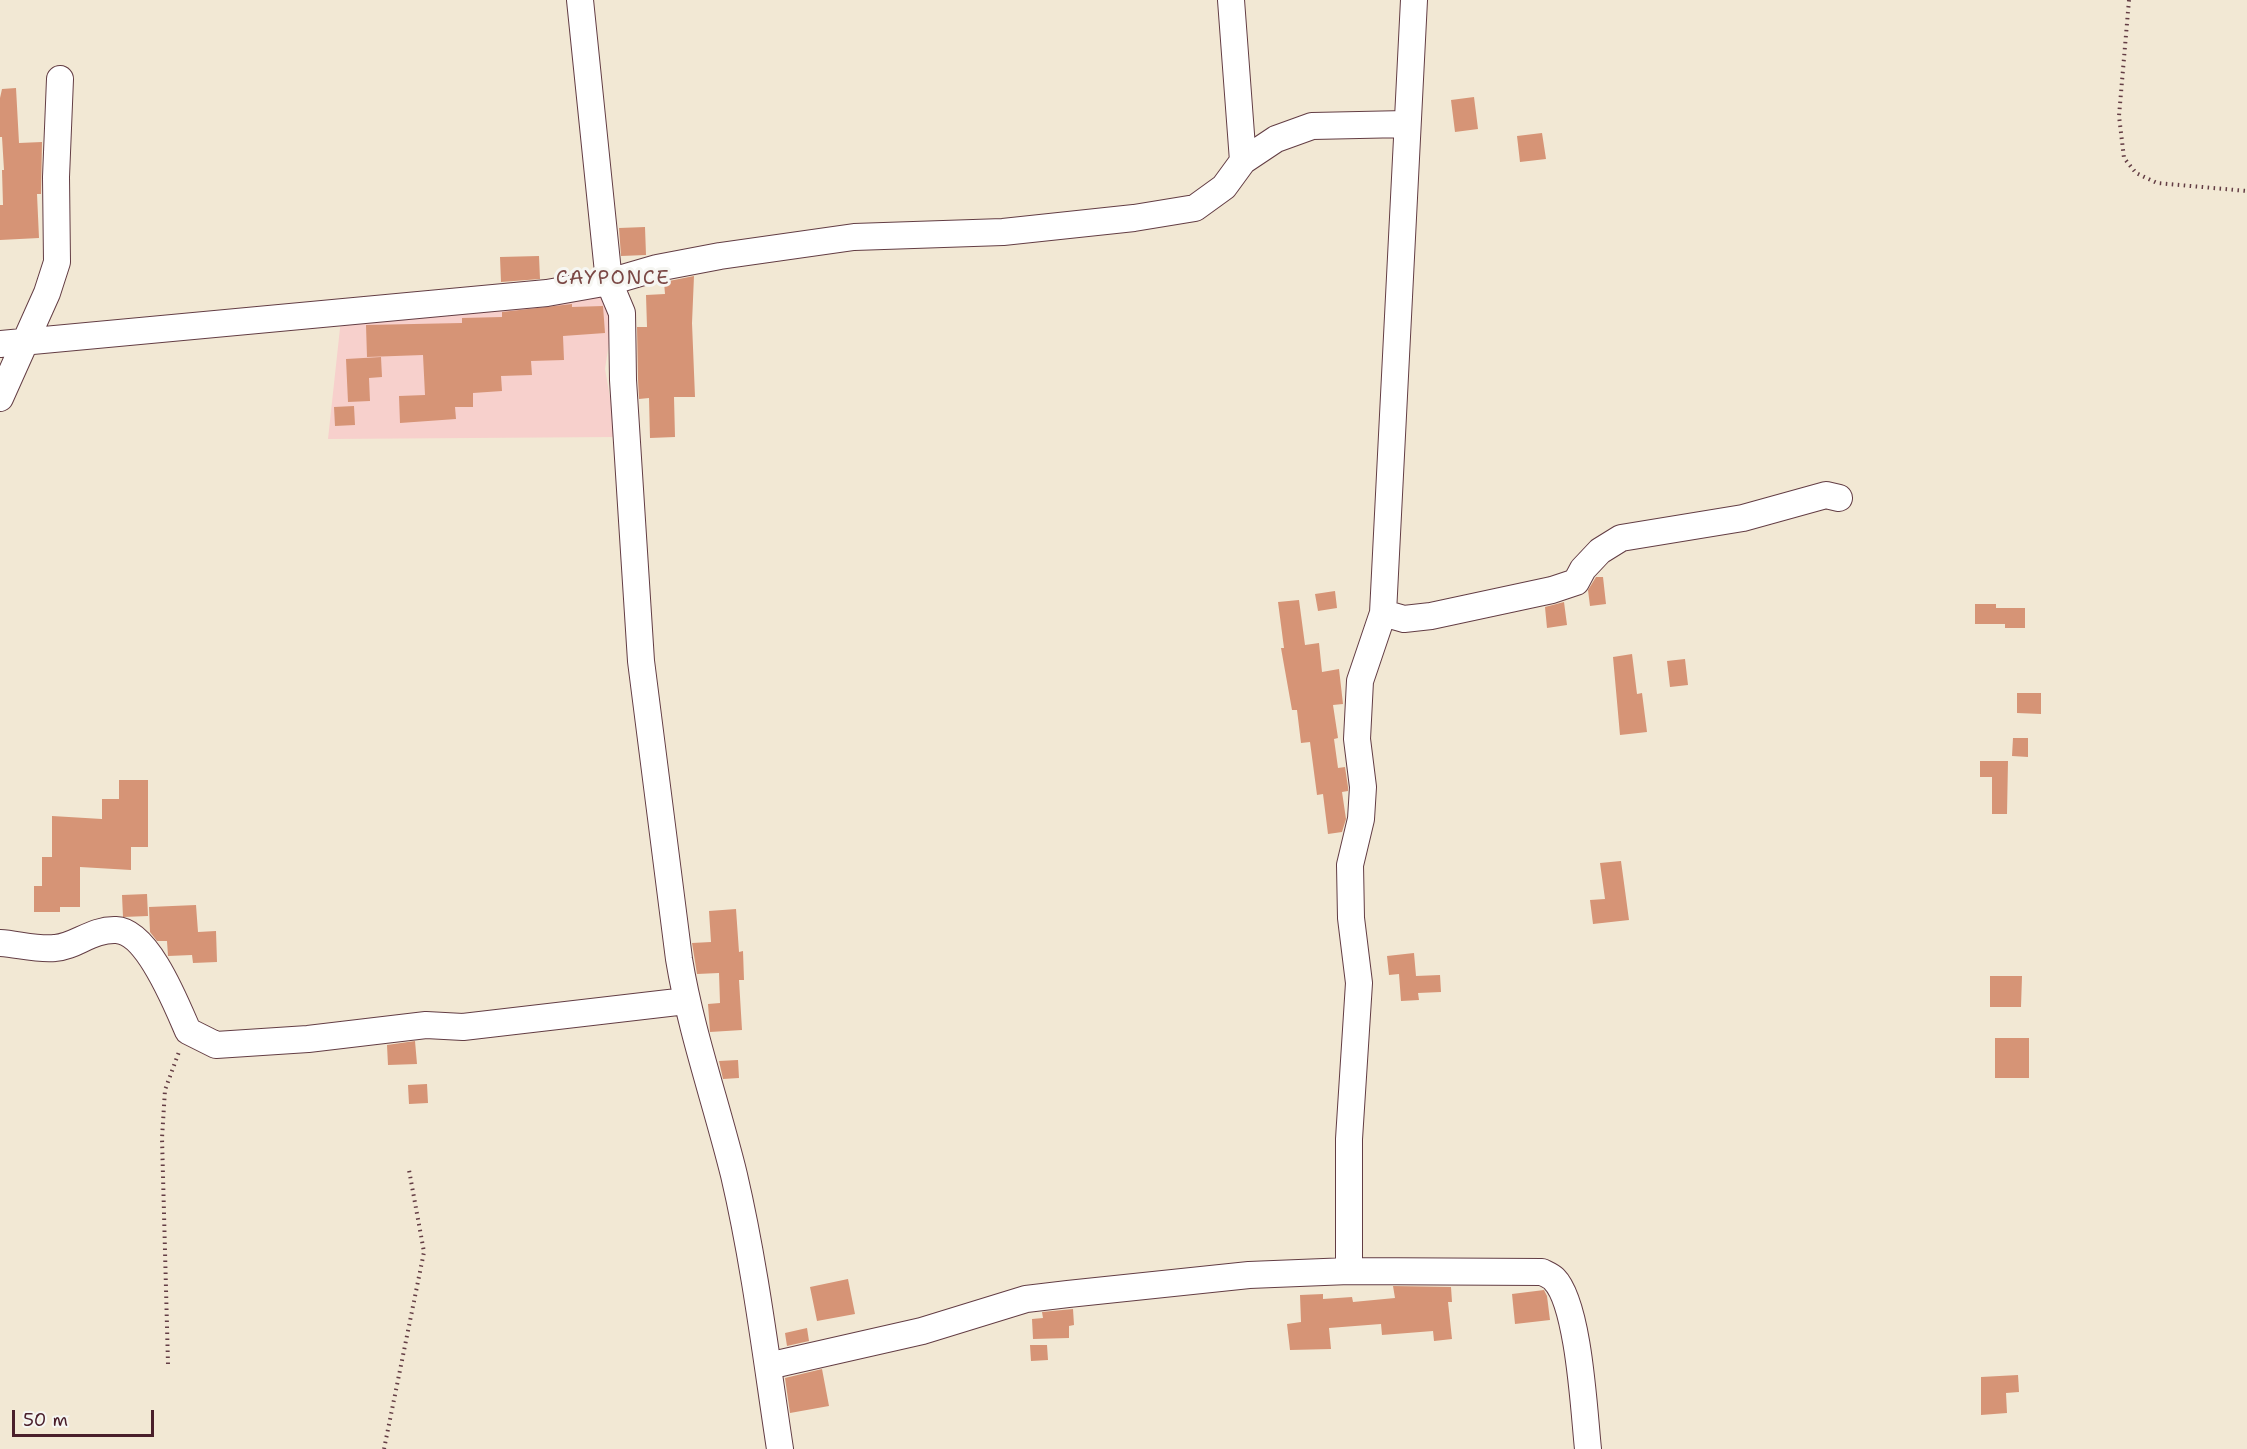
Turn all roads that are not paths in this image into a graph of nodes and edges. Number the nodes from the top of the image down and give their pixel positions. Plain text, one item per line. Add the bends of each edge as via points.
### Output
1 (580, 0) edge
2 (1231, 0) edge
3 (1414, 0) edge
4 (60, 80) dead end
5 (1406, 124) junction
6 (1243, 161) junction
7 (609, 282) junction
8 (12, 343) edge
9 (0, 398) edge
10 (1839, 498) dead end
11 (1383, 613) junction
12 (0, 943) edge
13 (686, 1001) junction
14 (1349, 1270) junction
15 (768, 1366) junction
16 (780, 1449) edge
17 (1588, 1449) edge

1 - 7 street
2 - 6 street
3 - 5 street
4 - 8 street via 57,262 47,293
5 - 6 street via 1312,126 1276,139
5 - 11 street via 1406,198
6 - 7 street via 1224,187 1195,208 1003,232 854,237 720,256
7 - 8 street via 547,293
7 - 13 street via 622,313 640,661
8 - 9 street
10 - 11 street via 1826,495 1743,518 1620,538 1600,551 1576,582 1552,590 1431,616 1404,619
11 - 14 street via 1360,681 1357,739 1363,787 1361,819 1350,865 1359,983 1349,1139
12 - 13 street via 56,948 94,933 118,930 136,940 165,977 188,1031 216,1045 426,1025 462,1027
13 - 15 street via 734,1175
14 - 15 street via 1249,1275 1026,1299 922,1331
14 - 17 street via 1542,1272 1554,1279 1567,1302 1574,1334
15 - 16 street

